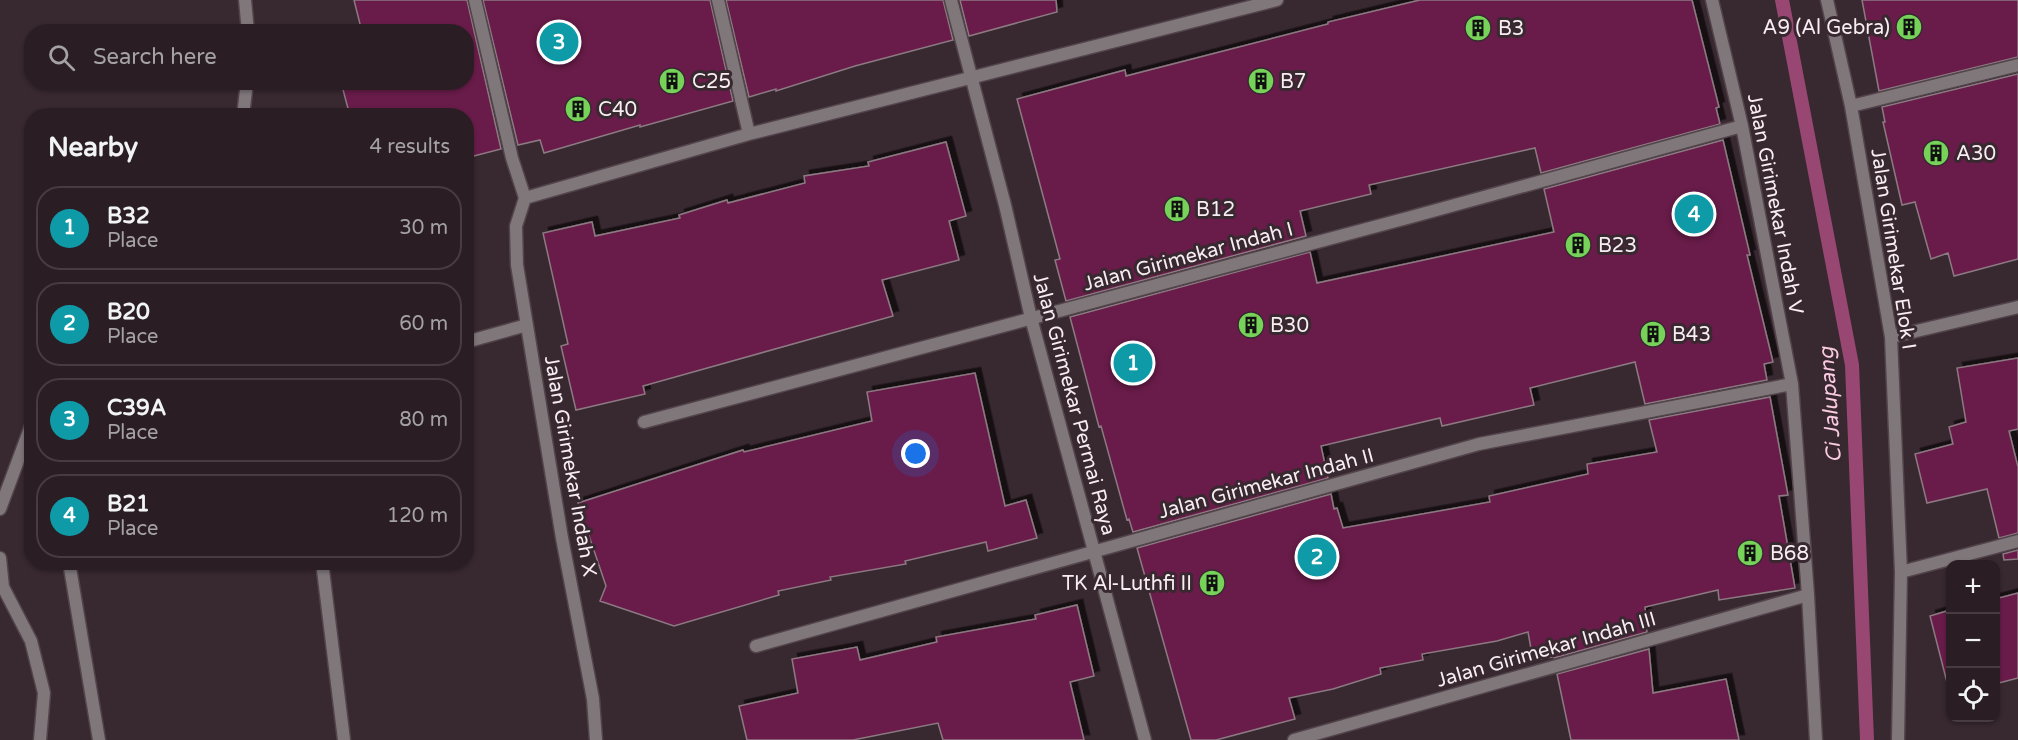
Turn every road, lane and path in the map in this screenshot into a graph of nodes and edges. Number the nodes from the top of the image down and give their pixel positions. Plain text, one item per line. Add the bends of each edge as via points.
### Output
1 (245, 0) edge
2 (475, 0) edge
3 (718, 0) edge
4 (951, 0) edge
5 (1277, 0) edge
6 (1712, 0) edge
7 (1827, 0) edge
8 (1232, 6) edge
9 (247, 24) edge
10 (2018, 65) edge
11 (972, 77) junction
12 (246, 90) edge
13 (1851, 105) junction
14 (244, 108) edge
15 (1742, 126) junction
16 (749, 134) junction
17 (525, 198) junction
18 (2018, 307) edge
19 (1031, 318) junction
20 (527, 325) junction
21 (1891, 337) junction
22 (474, 340) edge
23 (1792, 384) junction
24 (644, 422) dead end
25 (24, 444) edge
26 (0, 508) edge
27 (2018, 541) edge
28 (1093, 551) junction
29 (0, 558) edge
30 (70, 570) edge
31 (323, 570) edge
32 (1901, 572) junction
33 (1808, 595) junction
34 (756, 646) dead end
35 (40, 740) edge
36 (99, 740) edge
37 (344, 740) edge
38 (596, 740) edge
39 (1144, 740) edge
40 (1294, 740) edge
41 (1816, 740) edge
42 (1898, 740) edge

1 - 9 street
2 - 17 street
3 - 16 street
4 - 11 street, Jalan Girimekar Permai Raya
5 - 8 street
6 - 15 street, Jalan Girimekar Indah V
7 - 13 street, Jalan Girimekar Elok I
8 - 11 street
10 - 13 street
11 - 16 street
11 - 19 street, Jalan Girimekar Permai Raya
12 - 14 street
13 - 21 street, Jalan Girimekar Elok I
15 - 19 street, Jalan Girimekar Indah I
15 - 23 street, Jalan Girimekar Indah V
16 - 17 street
17 - 20 street, Jalan Girimekar Indah X via 516,226 517,266
18 - 21 street
19 - 24 street, Jalan Girimekar Indah I
19 - 28 street, Jalan Girimekar Permai Raya
20 - 22 street
20 - 38 street, Jalan Girimekar Indah X via 593,699
21 - 32 street, Jalan Girimekar Elok I
23 - 28 street, Jalan Girimekar Indah II via 1479,444
23 - 33 street, Jalan Girimekar Indah V
25 - 26 street
27 - 32 street
28 - 34 street, Jalan Girimekar Indah II
28 - 39 street, Jalan Girimekar Permai Raya
29 - 35 street via 3,587 31,641 44,693
30 - 36 street
31 - 37 street
32 - 42 street, Jalan Girimekar Elok I
33 - 40 street, Jalan Girimekar Indah III
33 - 41 street, Jalan Girimekar Indah V

